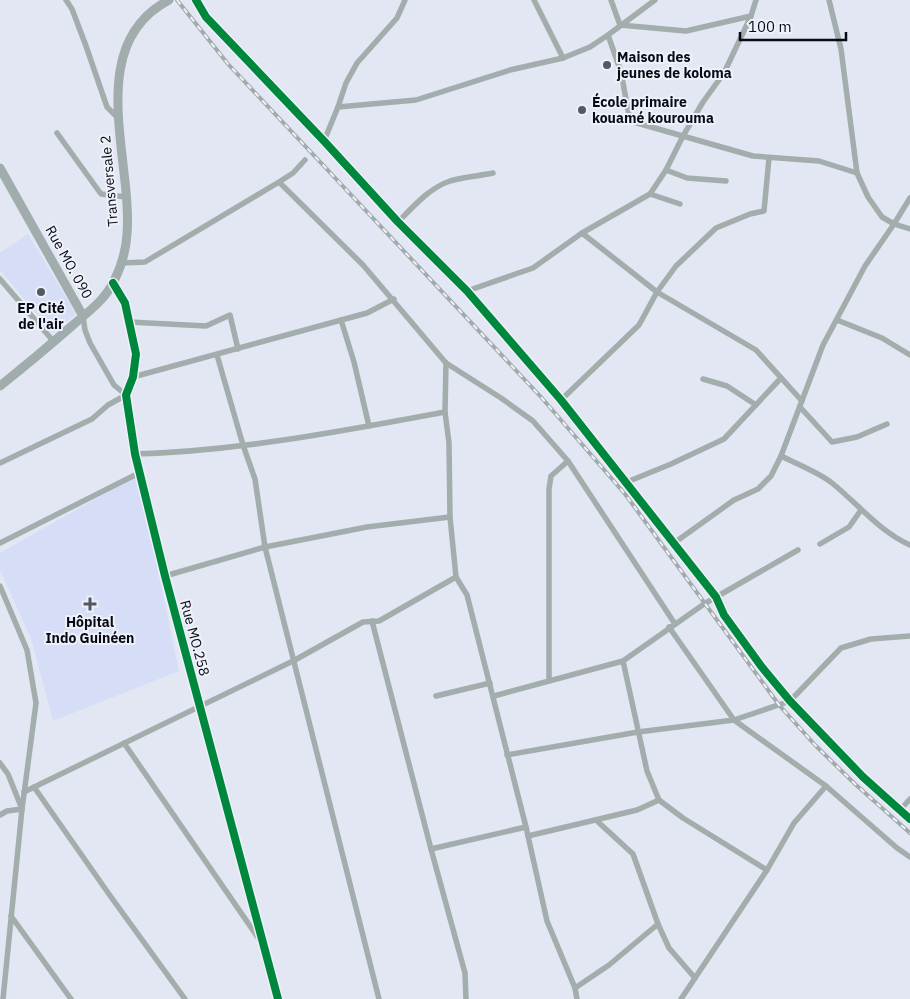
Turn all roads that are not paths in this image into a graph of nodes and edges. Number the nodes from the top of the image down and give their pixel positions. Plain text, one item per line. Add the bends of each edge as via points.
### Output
1 (66, 0) edge
2 (169, 0) edge
3 (196, 0) edge
4 (405, 0) edge
5 (534, 0) edge
6 (611, 0) edge
7 (655, 0) edge
8 (756, 0) edge
9 (829, 0) edge
10 (158, 2) edge
11 (750, 16) junction
12 (620, 25) junction
13 (608, 35) junction
14 (563, 58) junction
15 (338, 107) junction
16 (117, 117) junction
17 (57, 133) dead end
18 (683, 136) junction
19 (324, 140) junction
20 (769, 158) junction
21 (305, 160) dead end
22 (0, 168) edge
23 (666, 170) junction
24 (493, 173) dead end
25 (857, 173) junction
26 (726, 181) dead end
27 (279, 182) junction
28 (650, 194) junction
29 (126, 197) junction
30 (910, 198) edge
31 (680, 204) dead end
32 (398, 222) junction
33 (894, 224) junction
34 (910, 229) edge
35 (582, 233) junction
36 (122, 263) junction
37 (0, 279) edge
38 (113, 283) junction
39 (467, 291) junction
40 (657, 292) junction
41 (394, 299) junction
42 (83, 316) junction
43 (341, 320) junction
44 (837, 320) junction
45 (129, 322) junction
46 (54, 342) junction
47 (238, 349) junction
48 (216, 355) junction
49 (910, 355) edge
50 (446, 363) junction
51 (133, 377) junction
52 (782, 378) junction
53 (703, 379) dead end
54 (0, 386) edge
55 (126, 395) junction
56 (561, 400) junction
57 (801, 403) junction
58 (756, 405) junction
59 (445, 412) junction
60 (887, 424) dead end
61 (369, 426) junction
62 (243, 445) junction
63 (135, 454) junction
64 (780, 456) junction
65 (568, 461) junction
66 (0, 464) edge
67 (141, 472) junction
68 (627, 482) junction
69 (861, 510) junction
70 (450, 517) junction
71 (674, 543) junction
72 (0, 544) edge
73 (820, 544) dead end
74 (910, 545) edge
75 (264, 546) junction
76 (798, 550) dead end
77 (165, 576) junction
78 (456, 577) junction
79 (0, 586) edge
80 (716, 597) junction
81 (372, 621) junction
82 (672, 626) junction
83 (910, 636) edge
84 (294, 660) junction
85 (623, 661) junction
86 (549, 680) junction
87 (490, 683) junction
88 (436, 696) dead end
89 (494, 696) junction
90 (790, 701) junction
91 (200, 706) junction
92 (734, 720) junction
93 (638, 732) junction
94 (124, 743) junction
95 (507, 755) junction
96 (0, 763) edge
97 (826, 786) junction
98 (34, 787) junction
99 (24, 792) junction
100 (910, 799) edge
101 (659, 800) junction
102 (22, 809) junction
103 (900, 810) junction
104 (0, 816) edge
105 (910, 819) edge
106 (596, 820) junction
107 (526, 826) junction
108 (528, 836) junction
109 (431, 849) junction
110 (910, 857) edge
111 (767, 870) junction
112 (12, 916) junction
113 (658, 924) junction
114 (262, 944) junction
115 (0, 973) edge
116 (695, 978) junction
117 (5, 980) junction
118 (575, 988) junction
119 (3, 999) edge
120 (71, 999) edge
121 (185, 999) edge
122 (278, 999) edge
123 (379, 999) edge
124 (466, 999) edge
125 (577, 999) edge
126 (681, 999) edge

1 - 16 street via 83,36 107,107
2 - 10 street, Transversale 2
3 - 19 street via 206,17
4 - 15 street via 397,18 357,63
5 - 14 street
6 - 12 street
7 - 12 street
8 - 11 street
9 - 25 street via 841,48
10 - 16 street, Transversale 2 via 130,39 123,58
11 - 12 street via 686,31
11 - 18 street via 724,73
12 - 13 street
13 - 14 street
13 - 18 street via 622,72 628,120
14 - 15 street via 510,70 416,100
15 - 19 street
16 - 29 street, Transversale 2
17 - 29 street via 101,194
18 - 20 street
18 - 23 street
19 - 32 street
20 - 25 street via 820,161
20 - 40 street via 764,211 716,228 676,266
21 - 27 street
22 - 42 street, Rue MO. 090
23 - 26 street via 686,178
23 - 28 street
24 - 32 street via 441,185 424,196
25 - 33 street via 882,217
27 - 36 street via 145,262
27 - 41 street
28 - 31 street
28 - 35 street
29 - 36 street, Transversale 2 via 127,234
30 - 33 street
32 - 39 street
33 - 34 street
33 - 44 street via 865,266
35 - 39 street via 534,268
35 - 40 street
36 - 38 street, Transversale 2
37 - 46 street
38 - 42 street, Transversale 2 via 104,298
38 - 45 street, Rue MO.258 via 125,304
39 - 56 street
40 - 52 street via 756,350
40 - 56 street via 639,325
41 - 43 street via 367,313
41 - 50 street
42 - 46 street, Transversale 2
42 - 55 street, Rue MO. 090 via 85,330 95,352 114,385
43 - 47 street
43 - 61 street
44 - 49 street via 882,338
44 - 57 street via 823,345
45 - 47 street via 206,326 230,315
45 - 51 street, Rue MO.258 via 136,354
46 - 54 street, Transversale 2
47 - 48 street
48 - 51 street
48 - 62 street
50 - 59 street
50 - 65 street via 533,421
51 - 55 street, Rue MO.258
52 - 57 street
52 - 58 street
53 - 58 street via 727,386
55 - 63 street, Rue MO.258
55 - 66 street via 92,419
56 - 68 street
57 - 60 street via 832,442 857,437
57 - 64 street
58 - 68 street via 724,439
59 - 61 street
59 - 70 street via 449,443
61 - 62 street
62 - 63 street via 181,453
62 - 75 street via 255,479
63 - 67 street, Rue MO.258
64 - 69 street via 831,482
64 - 71 street via 771,476 758,489 734,500
65 - 82 street
65 - 86 street via 551,476 549,489
67 - 72 street
67 - 77 street, Rue MO.258
68 - 71 street
69 - 73 street via 849,527
69 - 74 street via 897,539
70 - 75 street via 367,527
70 - 78 street
71 - 80 street
75 - 77 street
75 - 84 street
76 - 80 street
77 - 91 street, Rue MO.258
78 - 81 street via 379,621
78 - 87 street via 468,595
79 - 99 street via 27,650 36,702
80 - 82 street
80 - 90 street via 724,615
81 - 84 street via 363,622
81 - 109 street
82 - 85 street
82 - 92 street
83 - 90 street via 871,639 841,648
84 - 91 street
84 - 123 street
85 - 86 street
85 - 93 street
86 - 89 street
87 - 88 street
87 - 89 street
89 - 95 street
90 - 92 street
90 - 103 street via 863,777
91 - 94 street
91 - 114 street, Rue MO.258
92 - 93 street
92 - 97 street
93 - 95 street
93 - 101 street via 647,770
94 - 98 street
94 - 114 street
95 - 107 street
96 - 102 street
97 - 110 street
97 - 111 street via 794,823
98 - 99 street
98 - 121 street
99 - 102 street
100 - 103 street
101 - 106 street via 637,810
101 - 111 street
102 - 104 street via 7,811
102 - 112 street
103 - 105 street
106 - 108 street
106 - 113 street via 632,854
107 - 108 street
107 - 109 street
108 - 118 street via 546,921
109 - 124 street via 466,973
111 - 116 street
112 - 117 street
112 - 120 street
113 - 116 street via 669,948
113 - 118 street via 609,965
114 - 122 street, Rue MO.258
115 - 117 street
116 - 126 street
117 - 119 street
118 - 125 street

